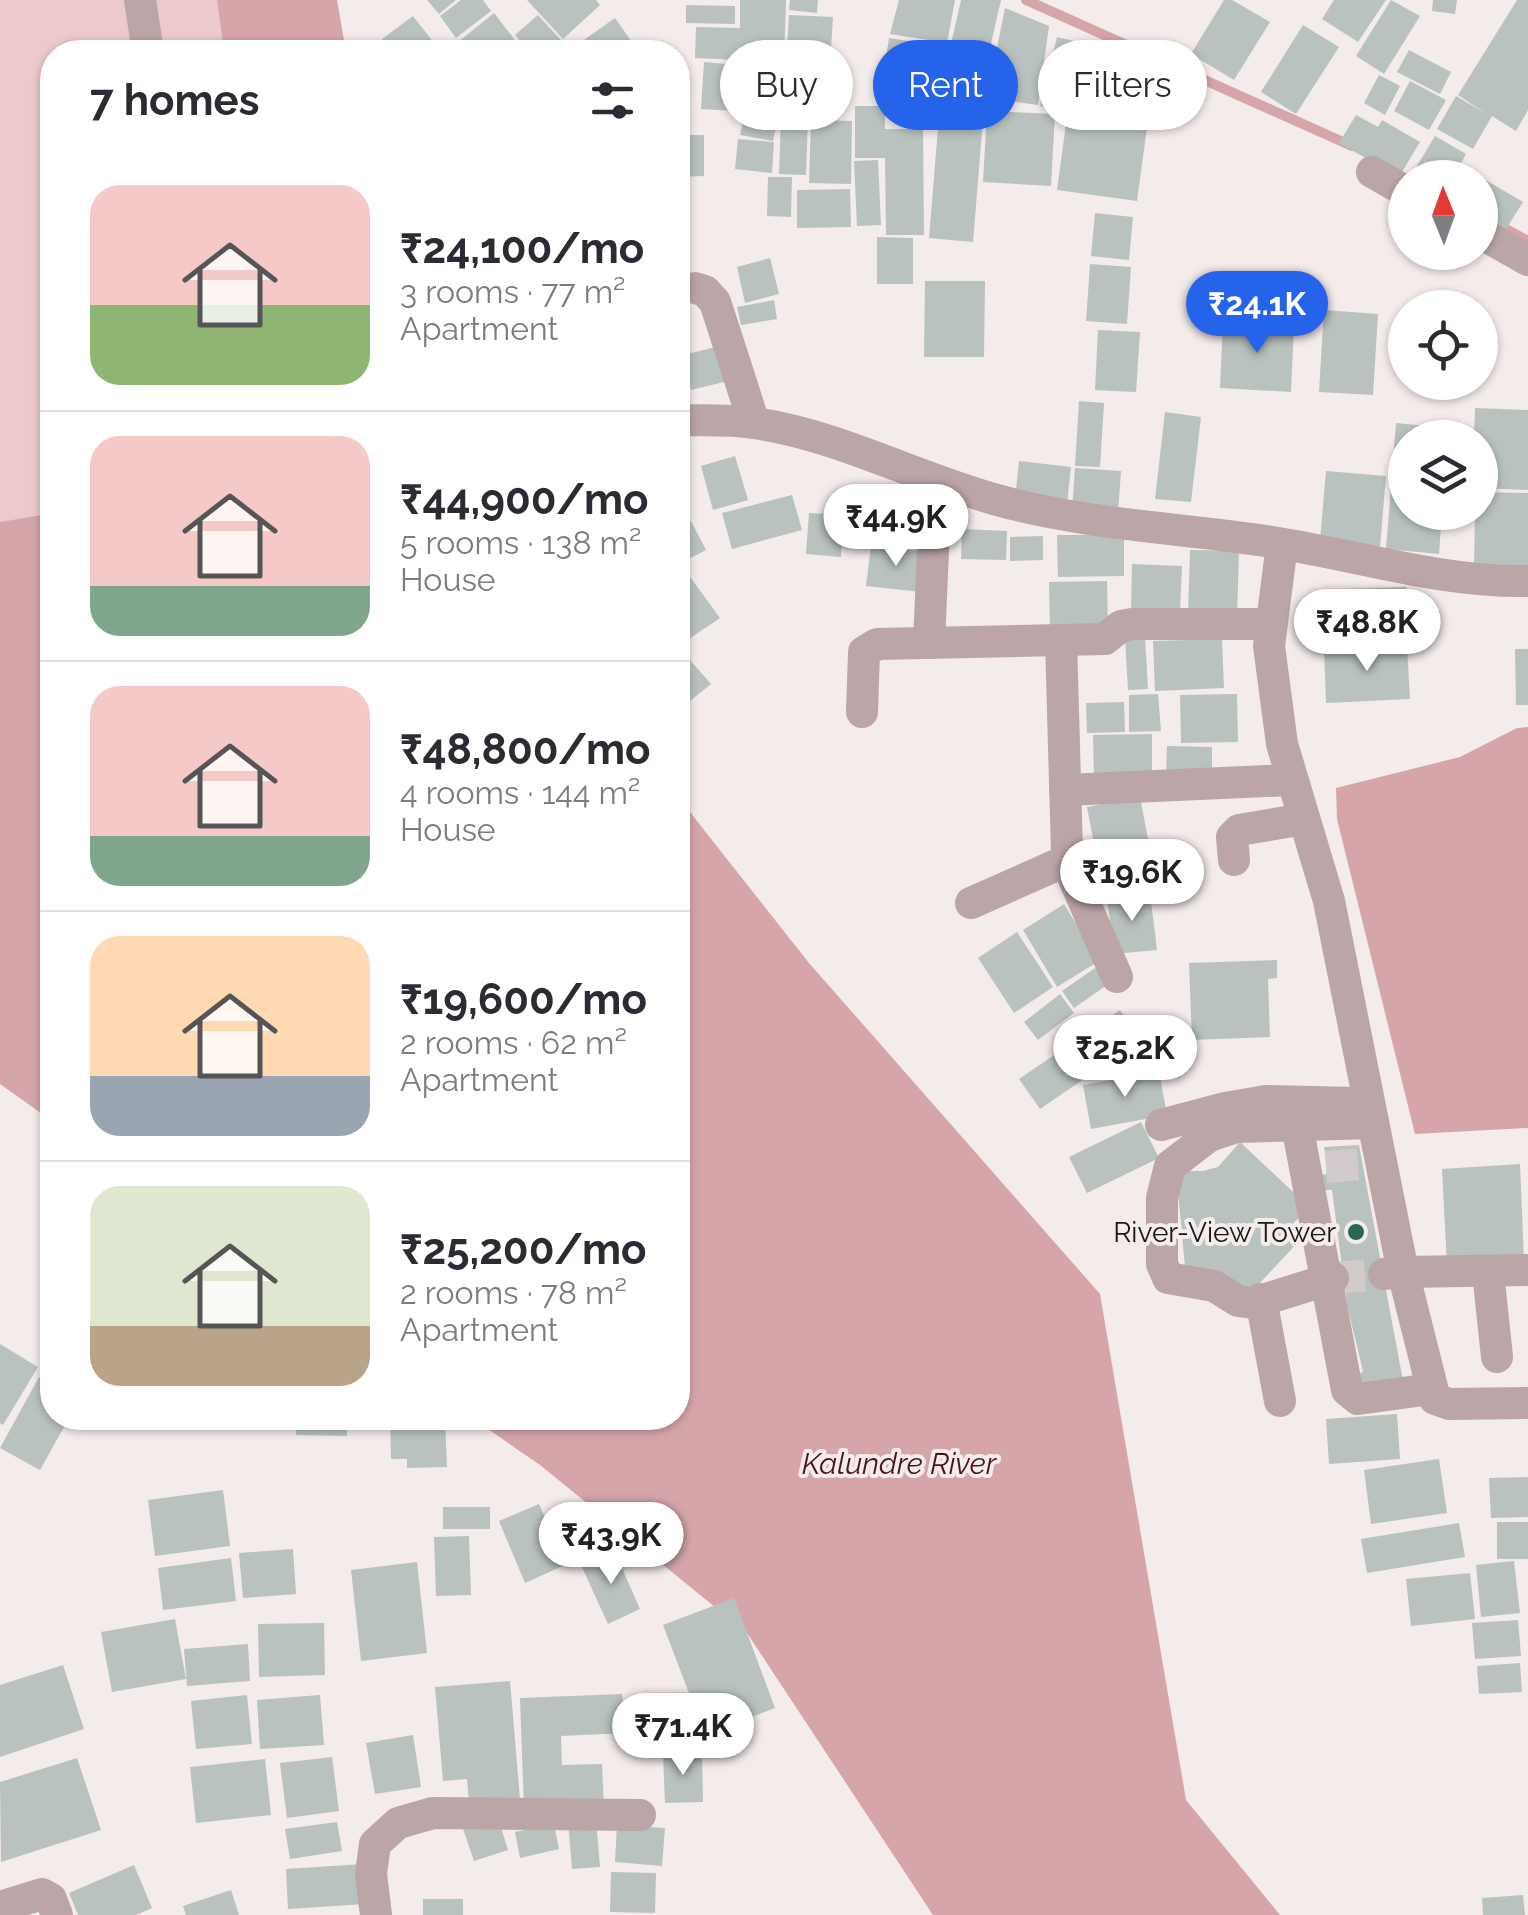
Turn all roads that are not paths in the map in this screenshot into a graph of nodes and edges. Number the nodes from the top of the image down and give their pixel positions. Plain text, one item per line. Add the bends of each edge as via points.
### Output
1 (140, 0) edge
2 (146, 40) edge
3 (1372, 172) dead end
4 (1388, 181) edge
5 (1498, 243) edge
6 (1528, 260) edge
7 (696, 288) dead end
8 (690, 420) edge
9 (754, 423) junction
10 (936, 482) junction
11 (1282, 544) junction
12 (1528, 582) edge
13 (1270, 624) junction
14 (1061, 640) junction
15 (929, 643) junction
16 (862, 712) dead end
17 (1291, 780) junction
18 (1065, 790) junction
19 (1304, 819) junction
20 (1068, 860) junction
21 (1234, 860) dead end
22 (972, 904) dead end
23 (1117, 977) dead end
24 (1161, 1125) dead end
25 (1371, 1141) junction
26 (1311, 1152) junction
27 (1528, 1270) edge
28 (1488, 1272) junction
29 (1394, 1276) junction
30 (1330, 1281) junction
31 (1261, 1299) junction
32 (1497, 1357) dead end
33 (1431, 1389) junction
34 (1280, 1401) dead end
35 (1528, 1403) edge
36 (640, 1815) dead end
37 (0, 1907) edge
38 (57, 1915) edge
39 (376, 1915) edge

1 - 2 street
3 - 4 street
5 - 6 street
7 - 9 street via 715,302
8 - 9 street
9 - 10 street via 842,445
10 - 11 street via 1005,503
10 - 15 street
11 - 12 street via 1461,578
11 - 13 street
13 - 14 street via 1132,624 1105,639
13 - 17 street
14 - 15 street
14 - 18 street
15 - 16 street via 877,644 864,652
17 - 18 street
17 - 19 street
18 - 20 street
19 - 21 street via 1238,830 1232,837
19 - 25 street via 1328,900
20 - 22 street
20 - 23 street
24 - 25 street via 1266,1101
25 - 26 street
25 - 29 street
26 - 30 street
26 - 31 street via 1236,1126 1209,1136 1170,1166 1162,1198 1168,1278 1214,1286 1238,1300
27 - 28 street
28 - 29 street
28 - 32 street
29 - 33 street
30 - 31 street
30 - 33 street via 1347,1390 1358,1399
31 - 34 street
33 - 35 street via 1435,1399 1449,1404
36 - 39 street via 433,1813 398,1824 375,1844
37 - 38 street via 42,1894

